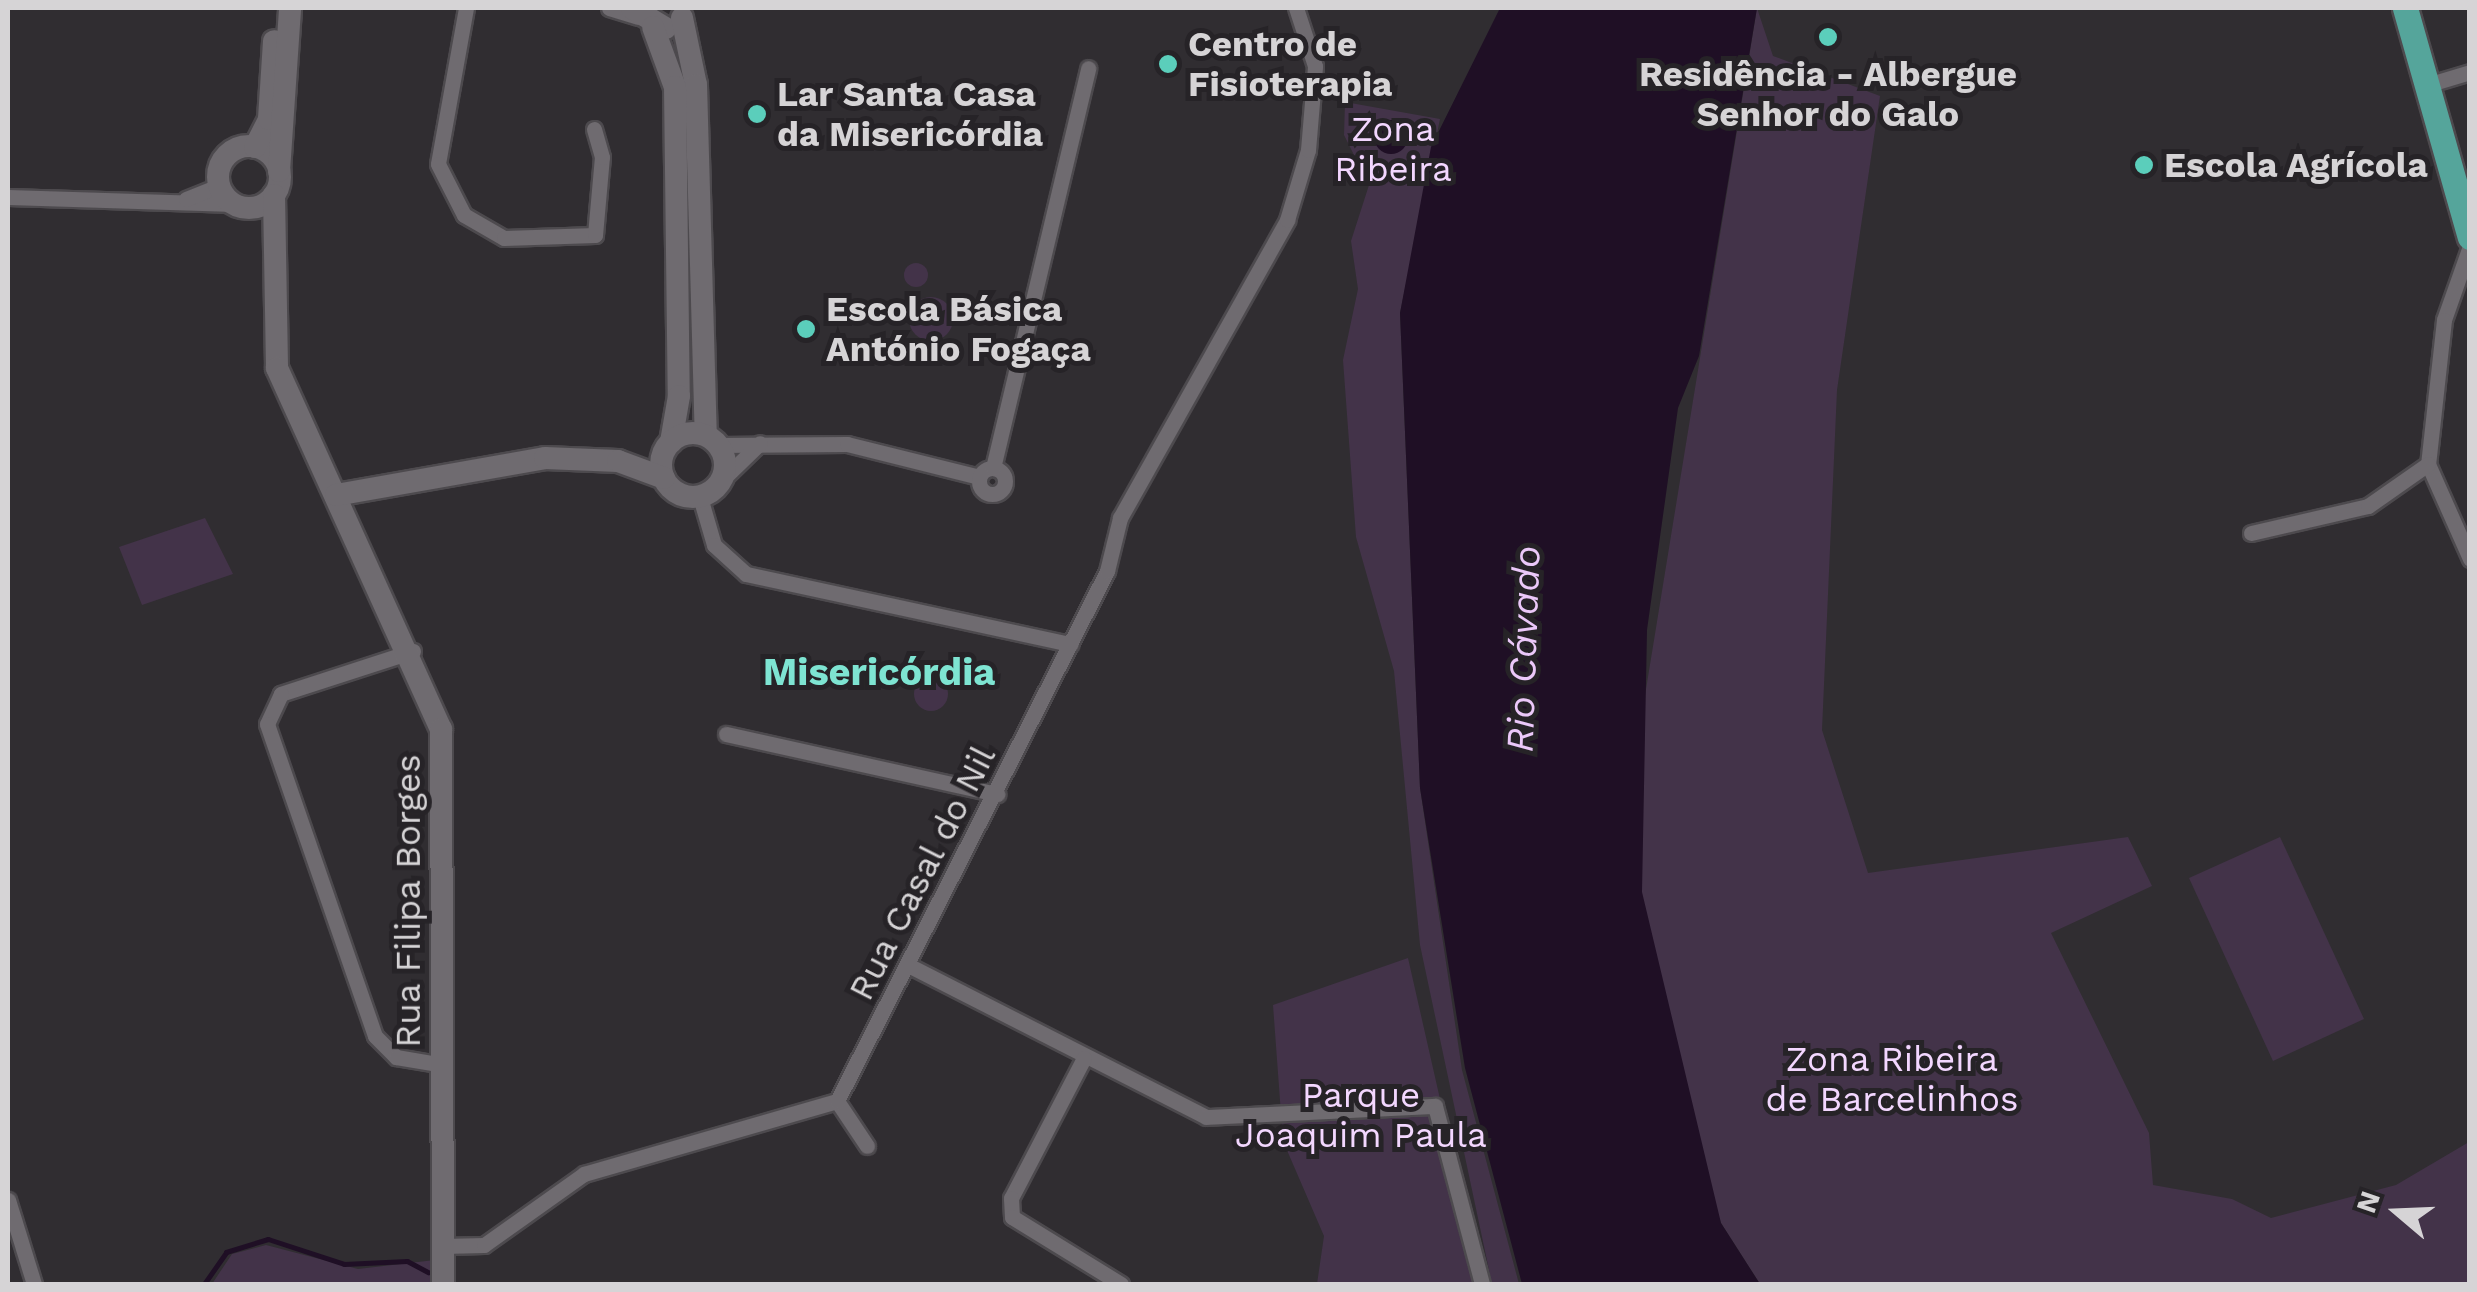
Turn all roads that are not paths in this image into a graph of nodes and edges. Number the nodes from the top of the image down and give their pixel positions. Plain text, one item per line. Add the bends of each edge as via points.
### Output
1 (277, 8) edge
2 (290, 8) edge
3 (466, 8) edge
4 (609, 8) edge
5 (1296, 8) edge
6 (2405, 8) edge
7 (686, 13) edge
8 (641, 17) edge
9 (1088, 68) dead end
10 (2470, 72) edge
11 (2427, 86) junction
12 (594, 129) dead end
13 (254, 146) junction
14 (279, 171) junction
15 (274, 195) junction
16 (8, 197) edge
17 (232, 199) junction
18 (2470, 237) edge
19 (2470, 246) edge
20 (278, 254) junction
21 (712, 440) junction
22 (760, 443) junction
23 (668, 447) junction
24 (626, 462) junction
25 (2428, 464) junction
26 (664, 478) junction
27 (722, 481) junction
28 (336, 495) junction
29 (700, 497) junction
30 (2251, 533) dead end
31 (2470, 560) edge
32 (1071, 644) junction
33 (413, 651) junction
34 (726, 734) dead end
35 (997, 794) junction
36 (910, 966) junction
37 (1084, 1058) junction
38 (444, 1065) junction
39 (837, 1101) junction
40 (867, 1146) dead end
41 (8, 1200) edge
42 (444, 1246) junction
43 (34, 1284) edge
44 (443, 1284) edge
45 (1121, 1284) edge
46 (1482, 1284) edge

1 - 13 main road via 269,119
2 - 14 main road
3 - 12 street via 438,164 464,215 504,238 595,236 602,157
4 - 8 street
5 - 32 street, Rua Casal do Nil via 1315,66 1308,150 1287,220 1120,518
6 - 11 main road
7 - 8 main road
7 - 21 main road via 696,85
8 - 23 main road via 675,87 679,396
9 - 22 street via 986,472 847,444
10 - 11 street
11 - 18 main road
13 - 14 main road
13 - 17 main road via 226,157
14 - 15 main road, Rua Filipa Borges
15 - 17 main road
15 - 20 main road, Rua Filipa Borges
16 - 17 street
17 - 20 main road
19 - 25 street via 2444,320
20 - 28 main road, Rua Filipa Borges via 277,368
21 - 22 street
21 - 23 main road
21 - 27 main road
22 - 27 street
23 - 24 main road
23 - 26 main road
24 - 26 main road
24 - 28 main road via 518,460
25 - 30 street via 2368,506
25 - 31 street
26 - 29 main road via 678,494
27 - 29 main road
28 - 33 main road, Rua Filipa Borges
29 - 32 street via 714,546 746,574
32 - 35 street, Rua Casal do Nil
33 - 38 main road, Rua Filipa Borges via 444,758
33 - 38 street via 281,694 267,724 375,1036 396,1058
34 - 35 street
35 - 36 street, Rua Casal do Nil
36 - 37 street
36 - 39 street, Rua Casal do Nil
37 - 45 street via 1011,1198 1012,1217
37 - 46 street via 1206,1117 1276,1121 1367,1104 1435,1106
38 - 42 main road, Rua Filipa Borges
39 - 40 street
39 - 42 street via 584,1174 484,1246
41 - 43 street
42 - 44 main road, Rua Filipa Borges

